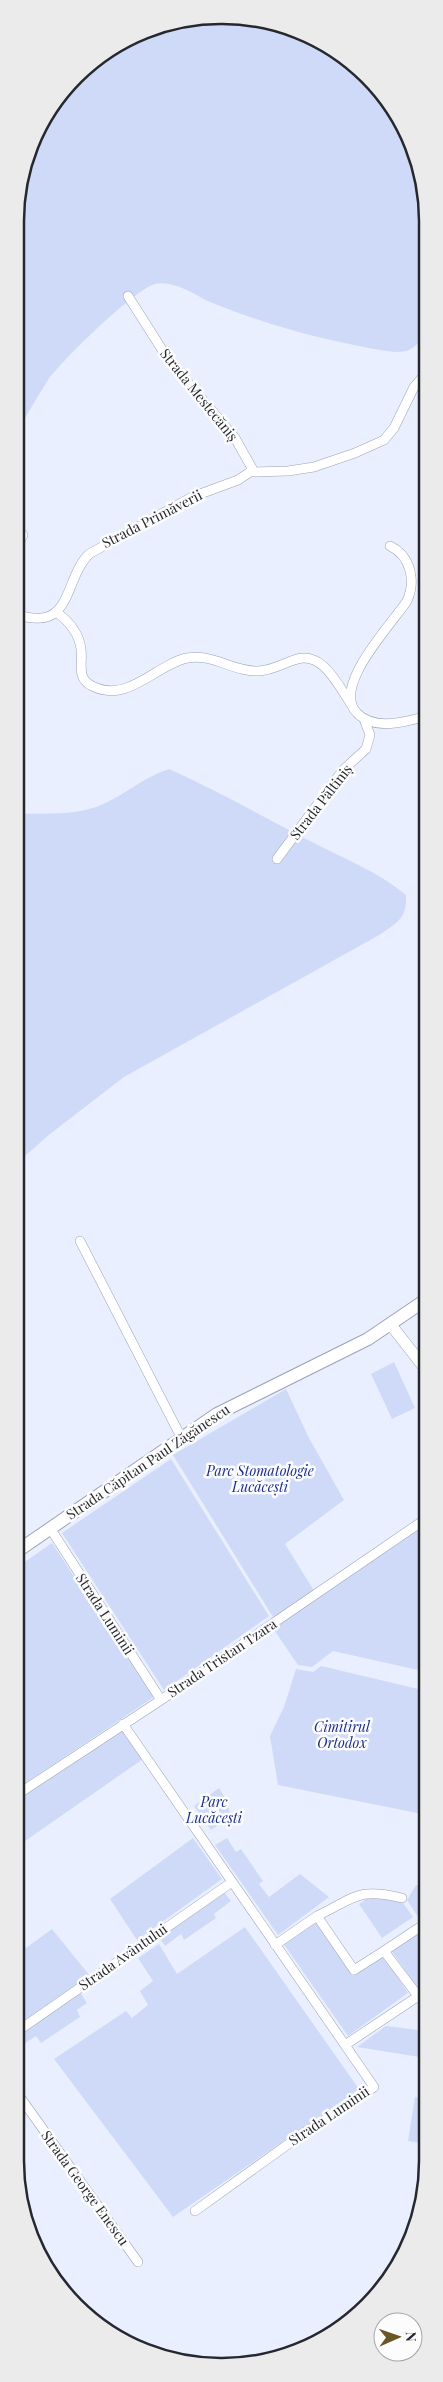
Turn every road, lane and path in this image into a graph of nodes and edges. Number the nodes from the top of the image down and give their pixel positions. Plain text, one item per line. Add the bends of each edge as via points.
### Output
1 (128, 296) dead end
2 (419, 381) edge
3 (253, 470) junction
4 (390, 546) dead end
5 (56, 612) junction
6 (24, 615) edge
7 (351, 704) junction
8 (419, 717) edge
9 (364, 719) junction
10 (277, 859) dead end
11 (80, 1241) dead end
12 (419, 1305) edge
13 (391, 1325) junction
14 (419, 1361) edge
15 (181, 1437) junction
16 (419, 1523) edge
17 (50, 1528) junction
18 (24, 1546) edge
19 (161, 1700) junction
20 (123, 1724) junction
21 (24, 1790) edge
22 (232, 1882) junction
23 (402, 1898) dead end
24 (317, 1916) junction
25 (419, 1928) edge
26 (275, 1945) junction
27 (384, 1951) junction
28 (418, 1996) joint
29 (24, 2027) edge
30 (345, 2045) junction
31 (24, 2103) edge
32 (195, 2211) dead end
33 (138, 2262) dead end

1 - 3 street, Strada Mestecăniș via 168,359 235,438
2 - 3 street via 384,440 314,467 288,471
3 - 5 street, Strada Primăverii via 238,480 192,497 96,548 83,560 66,600
4 - 7 street via 405,559 411,573 412,588 407,602 353,679 349,693
5 - 6 street via 50,616
5 - 7 street via 76,635 81,650 83,679 97,688 114,691 130,687 186,659 203,658 260,671 297,658 311,657 322,663
7 - 9 street
8 - 9 street via 387,723
9 - 10 street, Strada Păltiniș via 370,735 366,749 343,770
11 - 15 street
12 - 13 main road, Strada Căpitan Paul Zăgănescu
13 - 14 street
13 - 15 main road, Strada Căpitan Paul Zăgănescu via 240,1401
15 - 17 main road, Strada Căpitan Paul Zăgănescu
16 - 19 street, Strada Tristan Tzara
17 - 18 main road, Strada Căpitan Paul Zăgănescu
17 - 19 street, Strada Luminii
19 - 20 street, Strada Tristan Tzara
20 - 21 street, Strada Tristan Tzara
20 - 22 street, Strada Luminii
22 - 26 street, Strada Luminii
22 - 29 street, Strada Avântului
23 - 24 street via 357,1894
24 - 26 street
24 - 27 street via 354,1970
25 - 27 street
26 - 30 street, Strada Luminii
27 - 28 street
28 - 30 street
30 - 32 street, Strada Luminii via 374,2087
31 - 33 street, Strada George Enescu

